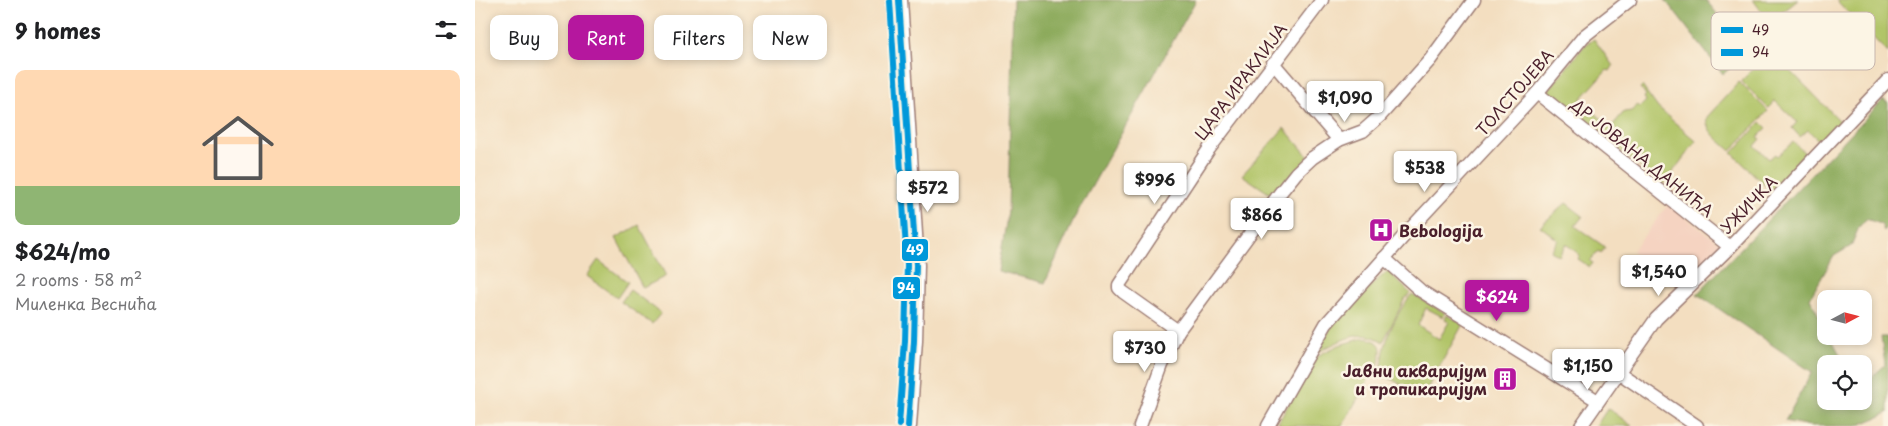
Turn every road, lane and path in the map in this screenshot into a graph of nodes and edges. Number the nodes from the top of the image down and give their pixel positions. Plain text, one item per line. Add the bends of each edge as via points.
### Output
1 (899, 0) edge
2 (1323, 0) edge
3 (1474, 0) edge
4 (1630, 0) edge
5 (1273, 63) junction
6 (1888, 80) edge
7 (1537, 93) junction
8 (1339, 140) junction
9 (1729, 247) junction
10 (1384, 258) junction
11 (1178, 331) junction
12 (1618, 372) junction
13 (1598, 401) junction
14 (908, 426) edge
15 (1140, 426) edge
16 (1268, 426) edge
17 (1581, 426) edge
18 (1697, 426) edge

1 - 14 main road via 916,265
2 - 5 street, ЦАРА ИРАКЛИЈА
3 - 8 street via 1430,60 1380,116 1363,131
4 - 7 street, ТОЛСТОЈЕВА via 1583,36
5 - 8 street
5 - 11 street, ЦАРА ИРАКЛИЈА via 1209,149 1119,285 1123,292
6 - 9 street, УЖИЧКА
7 - 9 street, ДР ЈОВАНА ДАНИЋА
7 - 10 street, ТОЛСТОЈЕВА
8 - 11 street via 1311,158 1296,173
9 - 12 street, УЖИЧКА via 1657,319
10 - 13 street via 1421,291
10 - 16 street, ТОЛСТОЈЕВА via 1326,324
11 - 15 street
12 - 13 street, УЖИЧКА
12 - 18 street
13 - 17 street, УЖИЧКА

